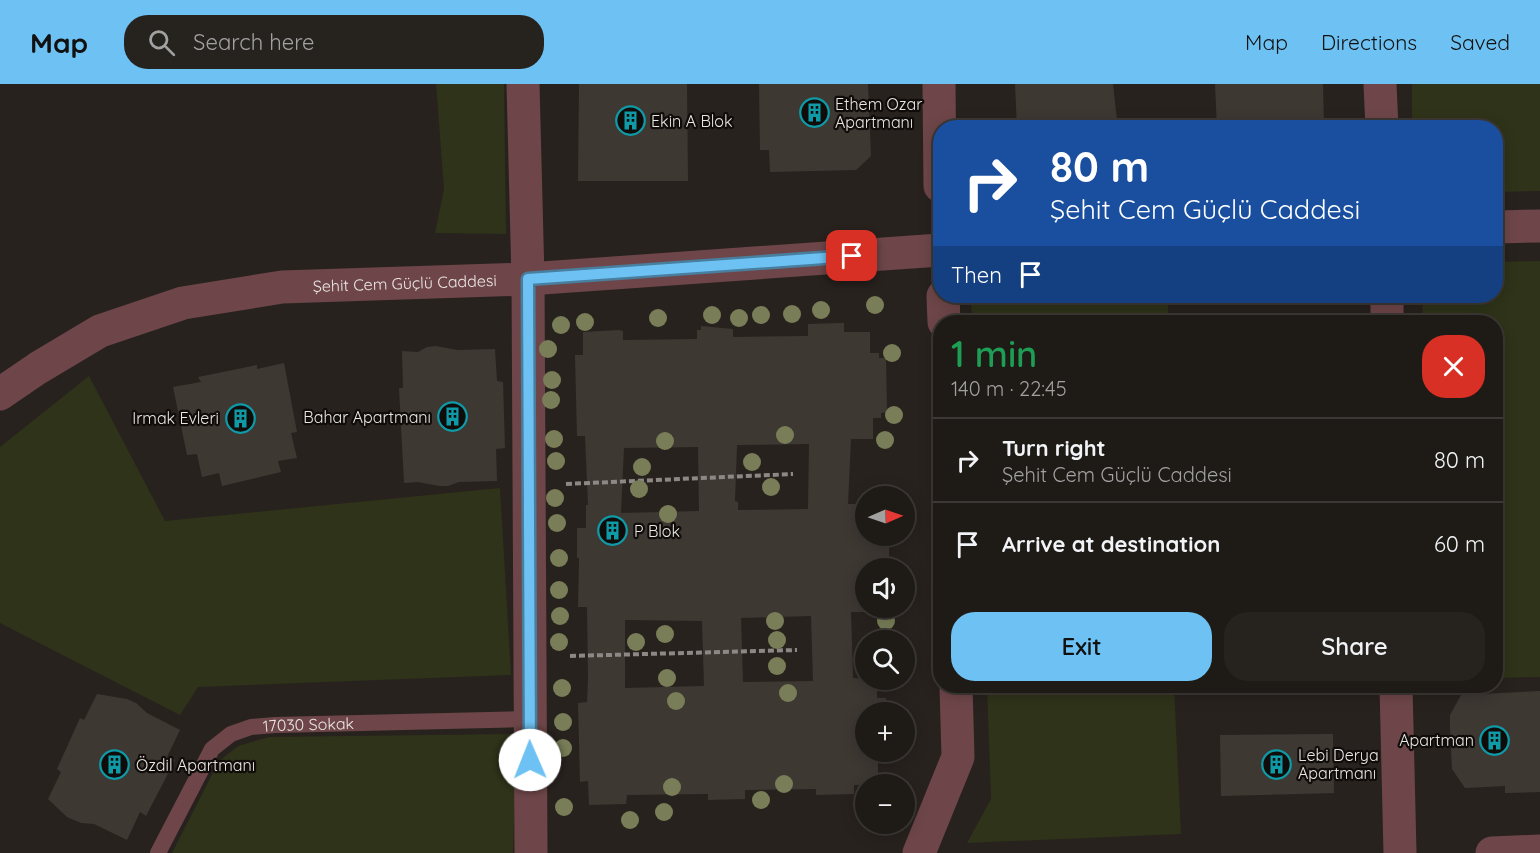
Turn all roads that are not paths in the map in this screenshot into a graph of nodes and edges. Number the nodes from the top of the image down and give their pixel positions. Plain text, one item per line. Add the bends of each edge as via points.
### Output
1 (523, 84) edge
2 (939, 84) edge
3 (1380, 84) edge
4 (939, 120) edge
5 (1382, 120) edge
6 (1540, 226) edge
7 (1503, 227) edge
8 (933, 250) edge
9 (528, 279) junction
10 (0, 394) edge
11 (956, 693) edge
12 (1396, 693) edge
13 (530, 719) junction
14 (1540, 851) edge
15 (158, 853) edge
16 (531, 853) edge
17 (919, 853) edge
18 (1400, 853) edge
19 (1492, 853) edge

1 - 9 street
2 - 4 street
3 - 5 street
6 - 7 street
8 - 9 street, Şehit Cem Güçlü Caddesi
9 - 10 street, Şehit Cem Güçlü Caddesi via 282,287 183,303 100,331
9 - 13 street
11 - 17 street via 958,757
12 - 18 street
13 - 15 lane, 17030 Sokak via 275,725 231,734 212,749
13 - 16 street
14 - 19 street

